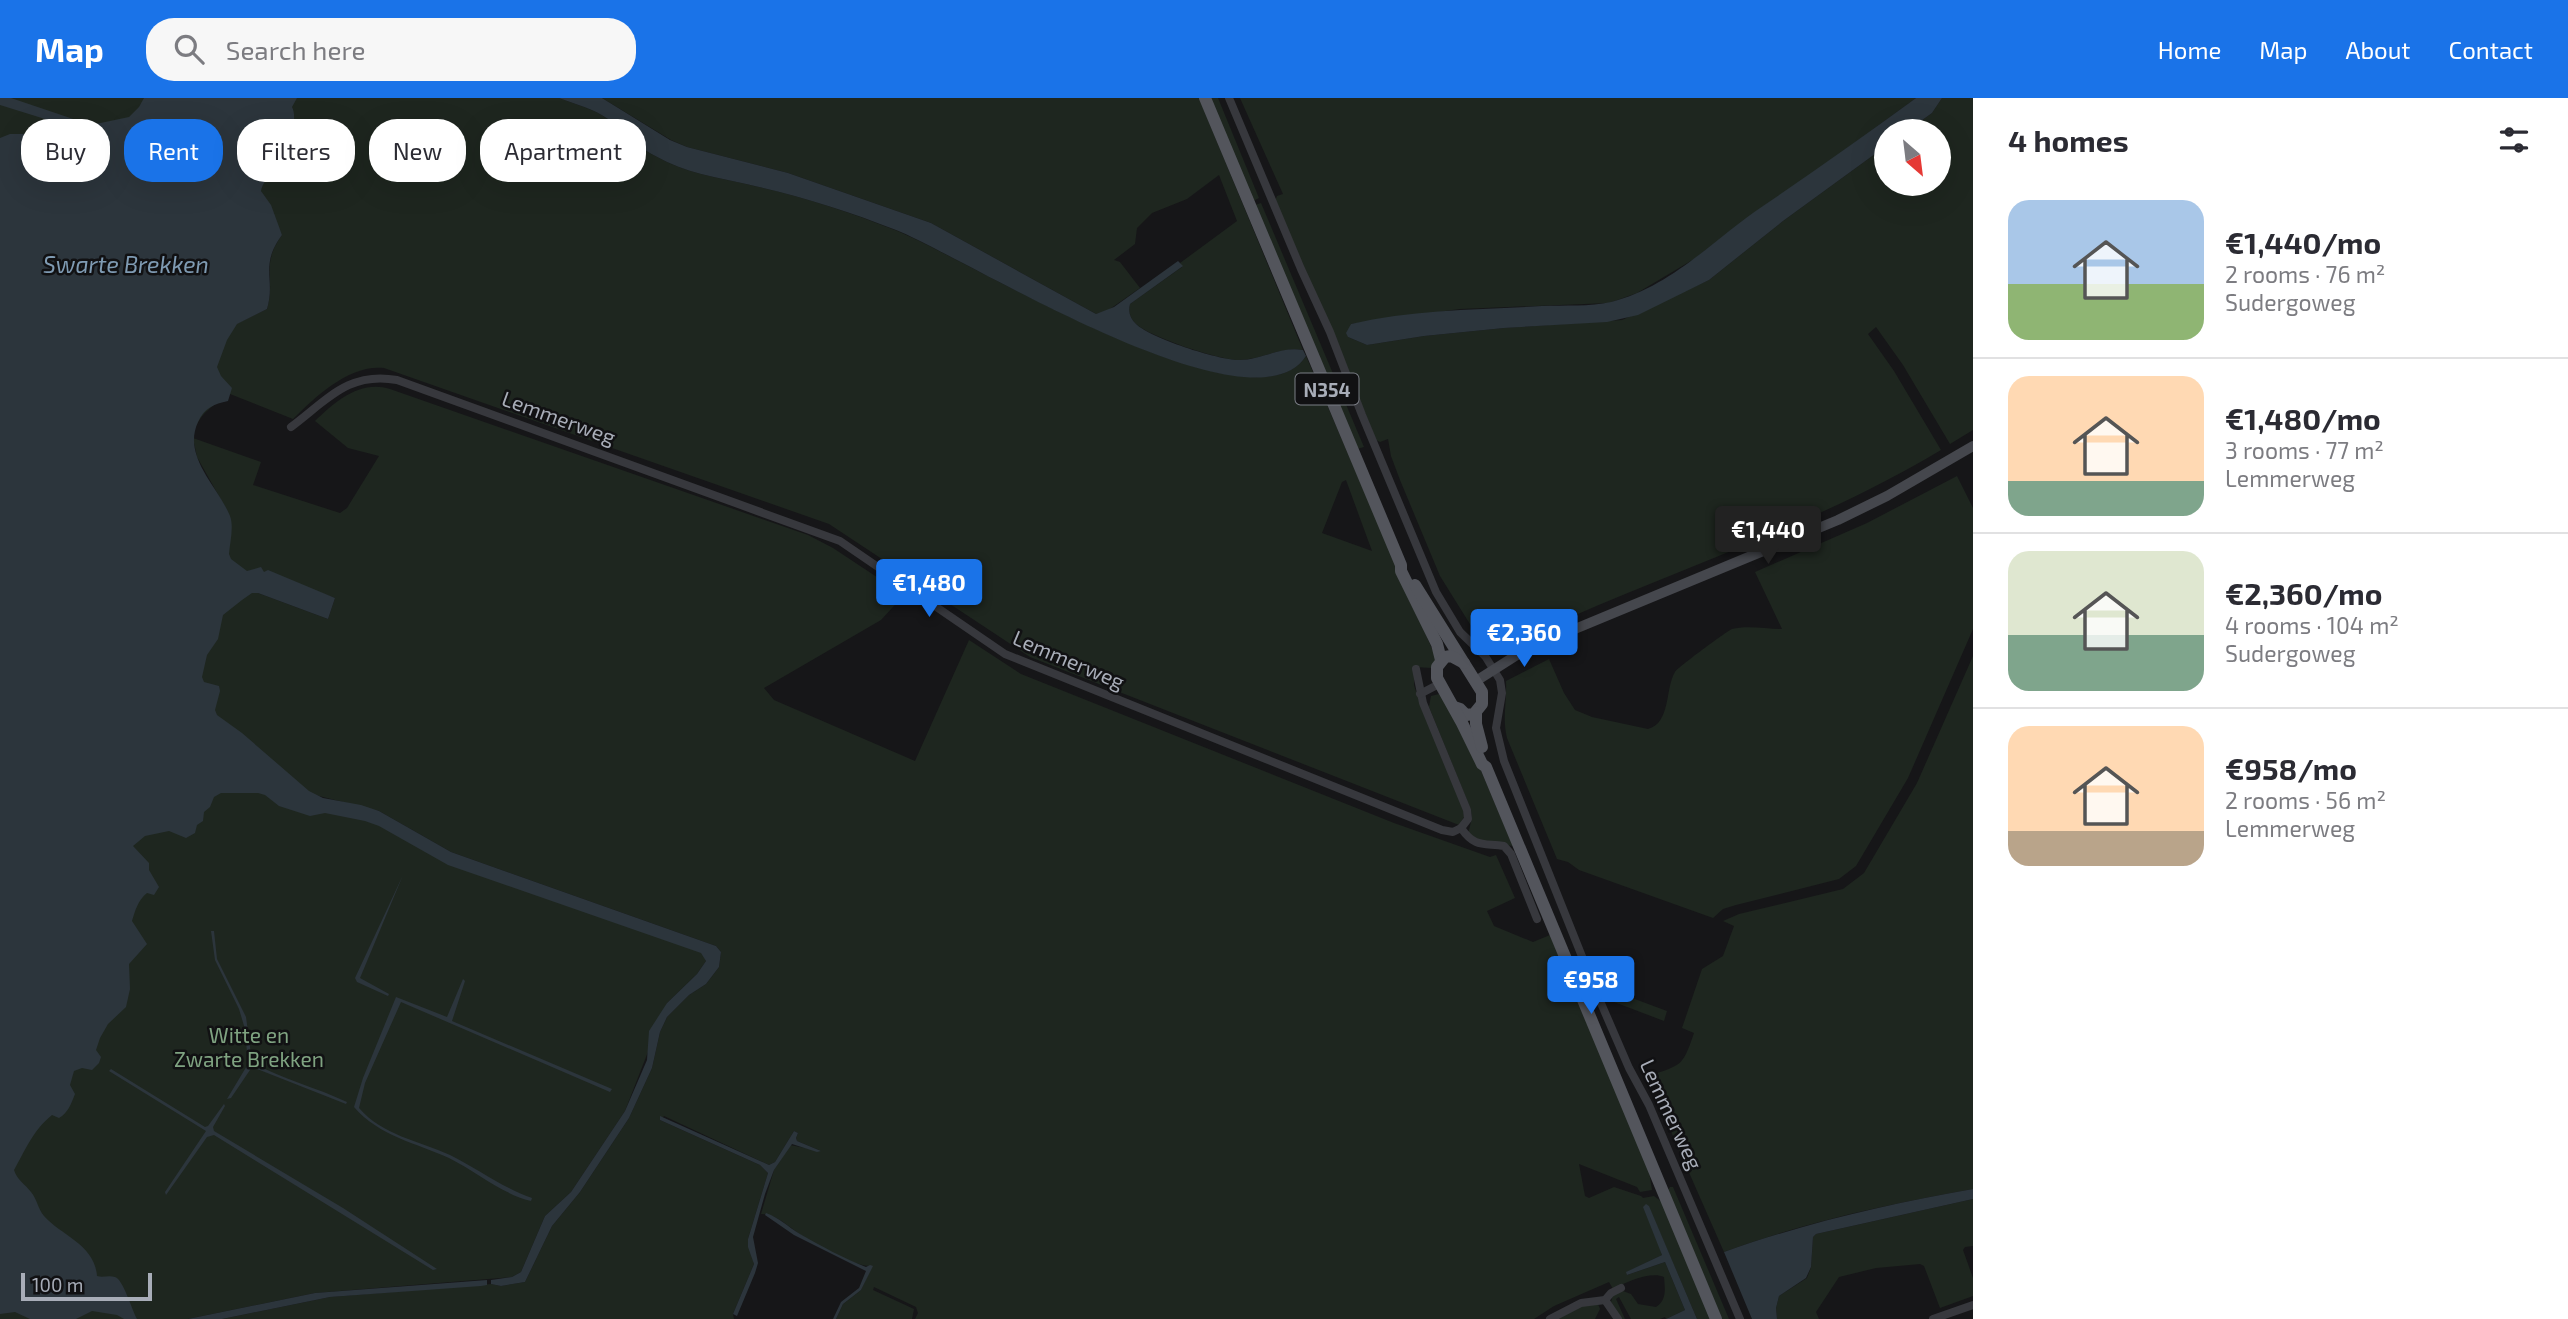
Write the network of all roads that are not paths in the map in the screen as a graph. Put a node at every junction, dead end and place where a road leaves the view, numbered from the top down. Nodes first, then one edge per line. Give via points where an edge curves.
1 (1205, 98) edge
2 (1229, 98) edge
3 (291, 427) dead end
4 (1973, 446) edge
5 (1401, 565) junction
6 (1441, 660) junction
7 (1464, 663) junction
8 (1416, 669) dead end
9 (1494, 669) junction
10 (1476, 681) junction
11 (1439, 684) junction
12 (1420, 694) junction
13 (1454, 707) junction
14 (1476, 712) junction
15 (1486, 767) junction
16 (1461, 828) junction
17 (1537, 919) dead end
18 (1621, 1288) dead end
19 (1605, 1300) junction
20 (1973, 1305) edge
21 (1550, 1319) edge
22 (1618, 1319) edge
23 (1716, 1319) edge
24 (1740, 1319) edge
25 (1933, 1319) edge

1 - 5 main road, N354
2 - 9 street via 1436,592 1460,632
3 - 16 street, Lemmerweg via 349,383 378,376 397,380 839,541 1004,654 1442,830
4 - 9 street via 1838,520 1546,641
5 - 6 main road, N354
5 - 7 main road, N354
6 - 7 main road via 1451,656
6 - 11 main road, N354 via 1436,673
7 - 10 main road, N354
8 - 12 street
9 - 10 street
9 - 24 street, Lemmerweg via 1502,687 1496,724 1504,761 1603,1007
10 - 14 main road, Lemmerweg via 1483,696
11 - 12 street
11 - 13 main road, Lemmerweg
12 - 16 street via 1466,806 1468,819
13 - 14 main road via 1466,715
13 - 15 main road, Lemmerweg
14 - 15 main road, Lemmerweg
15 - 23 main road, Lemmerweg
16 - 17 street, Lemmerweg via 1472,841 1508,849
18 - 19 street
19 - 21 street via 1581,1303
19 - 22 street
20 - 25 street

